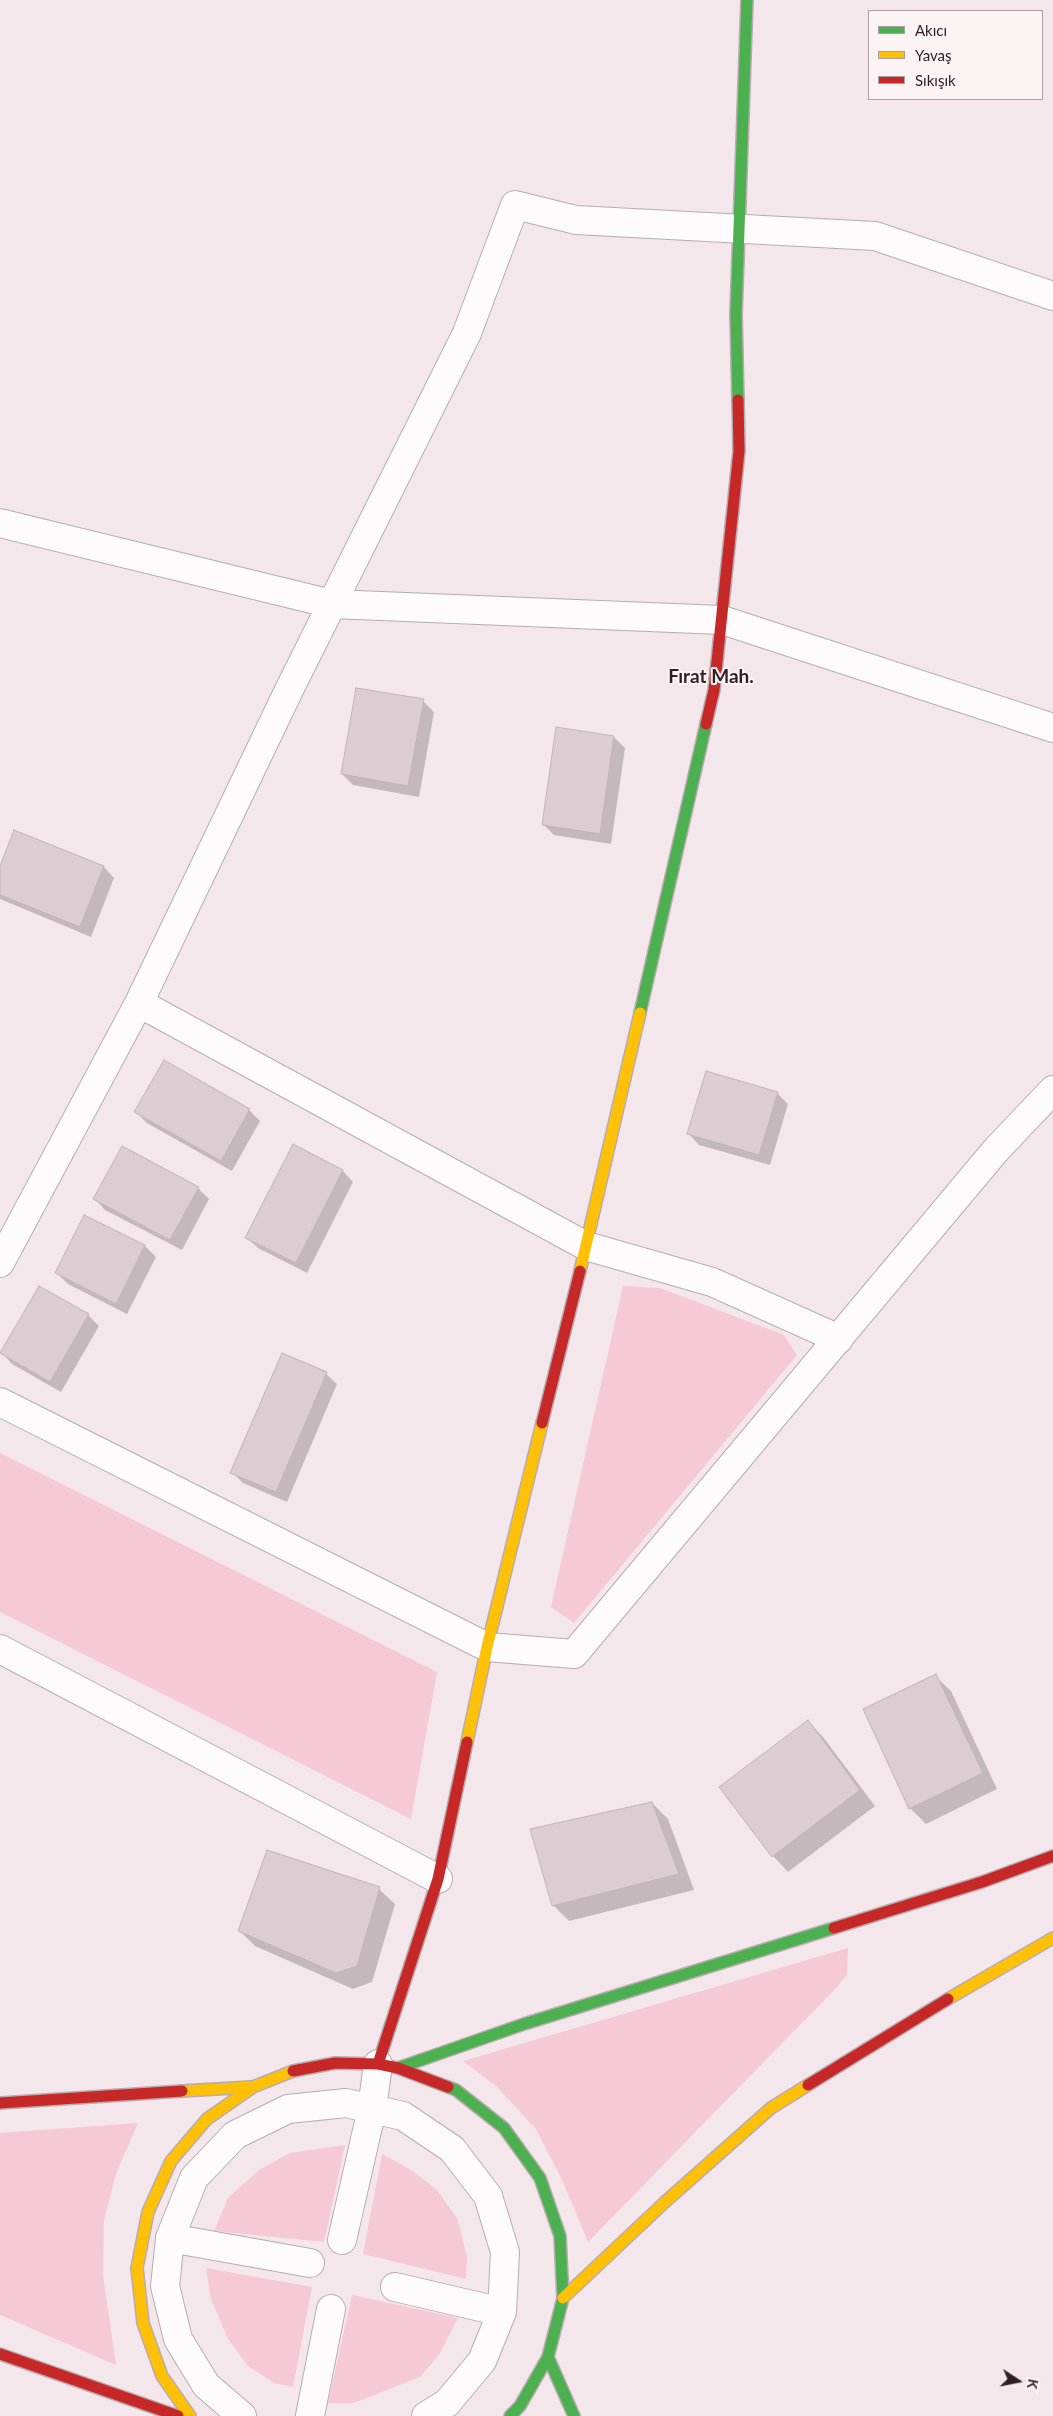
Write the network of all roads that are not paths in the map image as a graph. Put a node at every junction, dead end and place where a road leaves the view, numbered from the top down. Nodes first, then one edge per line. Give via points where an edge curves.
1 (747, 0) edge
2 (740, 228) junction
3 (1053, 296) edge
4 (0, 523) edge
5 (332, 604) junction
6 (722, 620) junction
7 (1053, 728) edge
8 (139, 1003) junction
9 (1053, 1090) edge
10 (586, 1246) junction
11 (0, 1263) edge
12 (839, 1339) junction
13 (0, 1402) edge
14 (487, 1647) junction
15 (0, 1649) edge
16 (1053, 1856) edge
17 (438, 1879) junction
18 (1053, 1938) edge
19 (388, 2066) junction
20 (253, 2087) junction
21 (0, 2103) edge
22 (372, 2109) junction
23 (170, 2238) junction
24 (342, 2240) dead end
25 (310, 2263) dead end
26 (395, 2287) dead end
27 (563, 2298) junction
28 (331, 2309) dead end
29 (502, 2312) junction
30 (0, 2354) edge
31 (548, 2357) junction
32 (178, 2416) edge
33 (190, 2416) edge
34 (242, 2416) edge
35 (310, 2416) edge
36 (426, 2416) edge
37 (510, 2416) edge
38 (574, 2416) edge

1 - 2 main road
2 - 3 street via 876,236
2 - 5 street via 576,220 515,206 467,333
2 - 6 main road via 736,315 739,451
4 - 5 street
5 - 6 street
5 - 8 street
6 - 7 street
6 - 10 main road via 714,690
8 - 10 street
8 - 11 street
9 - 12 street via 996,1150
10 - 12 street via 712,1282
10 - 14 main road
12 - 14 street via 574,1654
13 - 14 street
14 - 17 main road
15 - 17 street
16 - 19 main road via 982,1882
17 - 19 main road
18 - 27 main road via 770,2108
19 - 20 main road via 335,2063 293,2071
19 - 22 street
19 - 27 main road via 456,2090 504,2128 540,2178 560,2236
20 - 21 main road
20 - 33 main road via 207,2118 171,2162 148,2212 137,2268 143,2323 162,2376
22 - 23 street via 346,2103 288,2109 235,2135 194,2178
22 - 24 street
22 - 29 street via 403,2116 452,2149 488,2196 505,2252
23 - 25 street
23 - 34 street via 165,2286 178,2339 206,2385
26 - 29 street
27 - 31 main road
28 - 35 street
29 - 36 street via 482,2361 447,2403
30 - 32 main road
31 - 37 main road via 520,2406
31 - 38 main road

